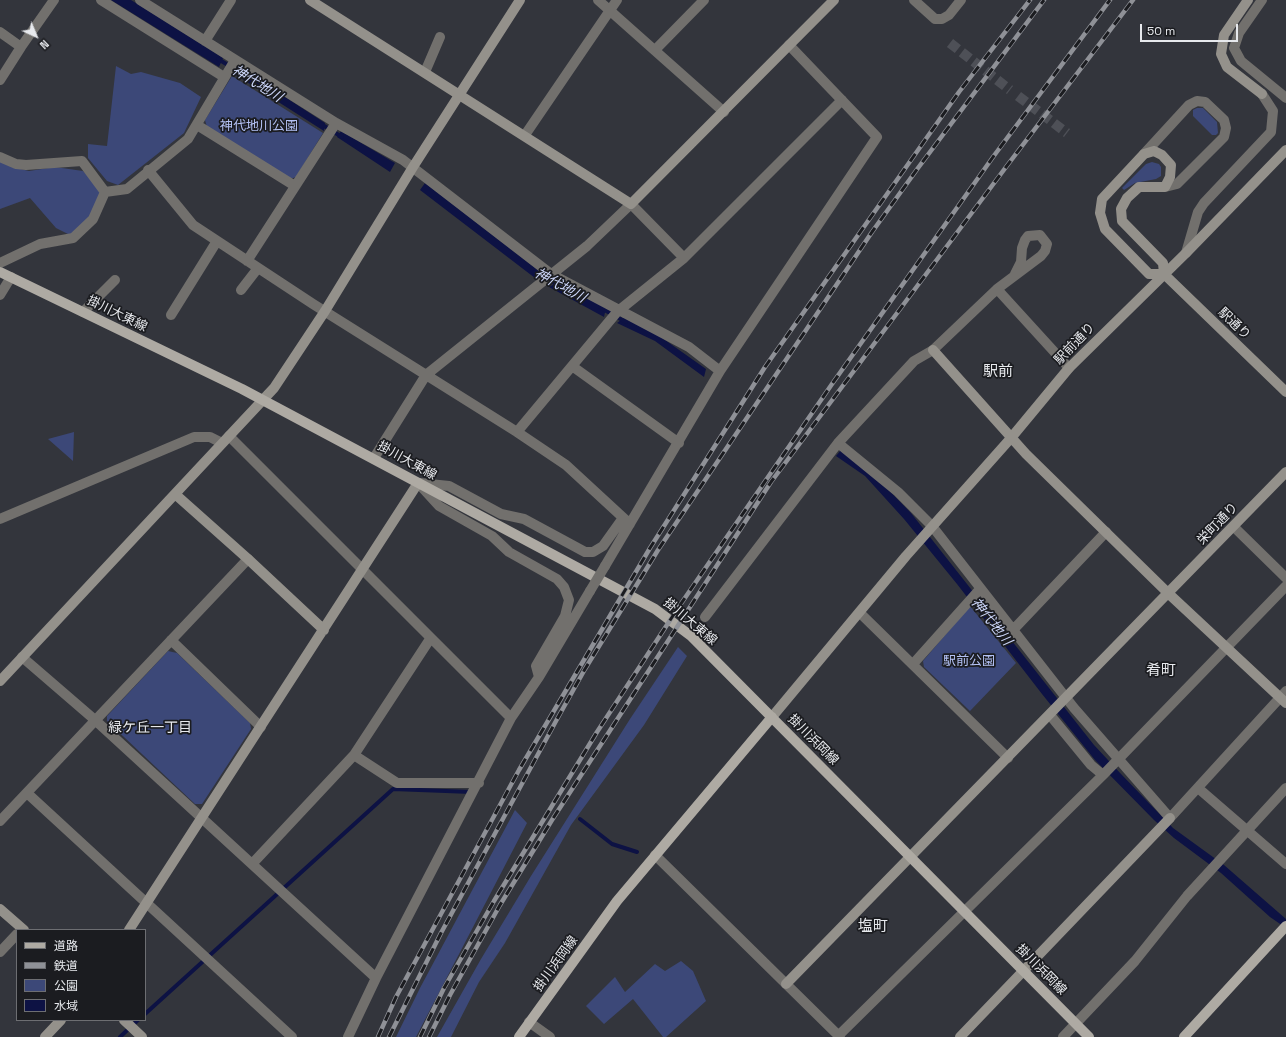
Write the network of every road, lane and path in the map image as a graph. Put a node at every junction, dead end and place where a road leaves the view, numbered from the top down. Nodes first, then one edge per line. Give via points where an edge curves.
1 (54, 0) edge
2 (101, 0) edge
3 (140, 0) edge
4 (231, 0) edge
5 (310, 0) edge
6 (520, 0) edge
7 (598, 0) edge
8 (617, 0) edge
9 (704, 0) edge
10 (834, 0) edge
11 (914, 0) edge
12 (961, 0) edge
13 (1248, 0) edge
14 (1262, 0) edge
15 (610, 11) junction
16 (0, 32) edge
17 (440, 38) dead end
18 (205, 41) junction
19 (789, 45) junction
20 (21, 47) junction
21 (655, 50) junction
22 (234, 61) junction
23 (425, 72) junction
24 (225, 75) junction
25 (0, 80) edge
26 (459, 94) junction
27 (1286, 98) edge
28 (842, 100) junction
29 (724, 112) junction
30 (336, 124) junction
31 (197, 125) junction
32 (526, 135) junction
33 (1286, 150) edge
34 (1144, 154) junction
35 (0, 157) edge
36 (413, 166) junction
37 (148, 170) junction
38 (296, 186) junction
39 (1165, 187) junction
40 (105, 192) junction
41 (631, 204) junction
42 (217, 241) junction
43 (1186, 253) junction
44 (684, 258) junction
45 (247, 261) junction
46 (0, 263) edge
47 (258, 268) junction
48 (0, 272) edge
49 (550, 274) junction
50 (1016, 274) dead end
51 (1164, 274) junction
52 (11, 277) junction
53 (115, 280) dead end
54 (997, 289) junction
55 (241, 290) dead end
56 (0, 295) edge
57 (325, 311) junction
58 (618, 311) junction
59 (83, 312) junction
60 (171, 315) dead end
61 (933, 350) junction
62 (572, 366) junction
63 (1069, 368) junction
64 (720, 371) junction
65 (426, 375) junction
66 (1286, 392) edge
67 (263, 400) junction
68 (517, 432) junction
69 (1011, 438) junction
70 (226, 440) junction
71 (679, 443) junction
72 (838, 443) junction
73 (374, 458) junction
74 (1286, 472) edge
75 (418, 483) junction
76 (175, 494) junction
77 (0, 519) edge
78 (627, 521) junction
79 (932, 526) junction
80 (1234, 527) junction
81 (1106, 532) junction
82 (248, 559) junction
83 (364, 570) junction
84 (1286, 578) edge
85 (1286, 586) edge
86 (980, 590) junction
87 (1169, 594) junction
88 (860, 612) junction
89 (705, 617) dead end
90 (324, 630) junction
91 (1013, 630) junction
92 (430, 639) junction
93 (171, 640) junction
94 (1226, 648) junction
95 (22, 657) junction
96 (913, 664) junction
97 (539, 677) junction
98 (0, 680) edge
99 (1284, 697) edge
100 (1066, 698) junction
101 (1050, 715) junction
102 (772, 717) junction
103 (511, 718) junction
104 (95, 720) junction
105 (261, 727) junction
106 (354, 755) junction
107 (1008, 758) junction
108 (1117, 760) junction
109 (1103, 775) junction
110 (479, 783) junction
111 (1198, 788) junction
112 (1286, 788) edge
113 (27, 792) junction
114 (202, 818) junction
115 (1170, 818) junction
116 (0, 821) edge
117 (1247, 831) junction
118 (655, 855) junction
119 (911, 857) junction
120 (252, 864) junction
121 (1286, 864) edge
122 (146, 904) junction
123 (0, 908) edge
124 (964, 912) junction
125 (1286, 926) edge
126 (19, 929) edge
127 (130, 929) edge
128 (16, 936) edge
129 (0, 952) edge
130 (1024, 972) junction
131 (376, 978) junction
132 (786, 984) junction
133 (59, 1021) edge
134 (530, 1022) junction
135 (128, 1024) edge
136 (1076, 1024) junction
137 (839, 1036) edge
138 (45, 1037) edge
139 (142, 1037) edge
140 (292, 1037) edge
141 (348, 1037) edge
142 (519, 1037) edge
143 (550, 1037) edge
144 (960, 1037) edge
145 (1063, 1037) edge
146 (1089, 1037) edge
147 (1184, 1037) edge

1 - 20 street
2 - 24 street
3 - 18 street
4 - 18 street
5 - 23 street
6 - 26 street
7 - 15 street
8 - 15 street
9 - 21 street
10 - 19 street
11 - 12 street via 935,19 942,19 949,15
13 - 43 street via 1224,35 1221,54 1227,67 1262,94 1273,111 1271,132 1204,203 1198,212
14 - 27 street via 1238,34 1234,48 1241,61
15 - 21 street
15 - 32 street
16 - 20 street
17 - 23 street
18 - 22 street
19 - 28 street
19 - 29 street
20 - 25 street
21 - 29 street
22 - 24 street
22 - 30 street
23 - 26 street
24 - 31 street
26 - 32 street
26 - 36 street
28 - 44 street
28 - 64 street via 877,137
29 - 41 street
30 - 36 street
30 - 38 street
31 - 37 street via 188,139
31 - 38 street
32 - 41 street
33 - 43 street
34 - 39 street via 1154,151 1171,165 1170,177
34 - 39 street via 1189,105 1197,101 1205,102 1224,120 1224,137 1177,184
34 - 51 street via 1102,199 1100,213 1105,229 1149,274
35 - 40 street via 26,165 82,161
36 - 49 street
36 - 57 street
37 - 40 street via 127,189
37 - 42 street via 194,225
38 - 45 street
39 - 51 street via 1139,187 1127,198 1121,209 1122,220 1163,263
40 - 46 street via 93,219 73,238 40,244
41 - 44 street
41 - 49 street via 587,246
42 - 45 street
42 - 60 street
43 - 51 street, 駅前通り
44 - 58 street
45 - 47 street
47 - 55 street
47 - 57 street
48 - 52 main road, 掛川大東線
49 - 58 street
49 - 65 street
50 - 54 street
51 - 63 street, 駅前通り
51 - 66 street, 駅通り
52 - 56 street
52 - 59 main road, 掛川大東線
53 - 59 street
54 - 61 street
54 - 63 street
57 - 65 street
57 - 67 street via 274,388
58 - 62 street
58 - 64 street via 689,347
59 - 67 main road, 掛川大東線
61 - 69 street
61 - 72 street via 914,361
62 - 68 street
62 - 71 street
63 - 69 street, 駅前通り
64 - 71 street
65 - 68 street
65 - 73 street
67 - 70 street
67 - 73 main road, 掛川大東線
68 - 78 street via 566,465
69 - 79 street, 駅前通り
69 - 81 street
70 - 76 street
70 - 77 street via 194,436
70 - 83 street
71 - 78 street
72 - 79 street via 898,492
72 - 89 street
73 - 75 main road, 掛川大東線
74 - 80 street, 栄町通り
75 - 78 street via 449,486 501,514 524,519 585,552 593,552 603,546
75 - 83 street
75 - 97 street via 439,506 492,536 509,552 557,579 564,587 568,600 565,616 536,666
75 - 102 main road, 掛川大東線 via 655,609 691,636
76 - 82 street
76 - 95 street
78 - 97 street, bridge via 605,566
79 - 86 street
79 - 88 street, 駅前通り
80 - 84 street
80 - 87 street, 栄町通り
81 - 87 street
81 - 91 street
82 - 90 street
82 - 93 street
83 - 90 street
83 - 92 street
85 - 94 street
86 - 91 street
86 - 96 street
87 - 94 street
87 - 100 street, 栄町通り
88 - 96 street
88 - 102 street, 駅前通り
90 - 105 street
91 - 100 street
92 - 103 street
92 - 106 street
93 - 104 street
93 - 105 street
94 - 99 street
94 - 108 street
95 - 98 street
95 - 104 street
96 - 107 street
97 - 103 street
99 - 111 street
100 - 101 street, 栄町通り
100 - 108 street
101 - 107 street, 栄町通り
101 - 109 street via 1091,765
102 - 118 main road, 掛川浜岡線
102 - 119 main road, 掛川浜岡線
103 - 110 street
104 - 113 street
104 - 114 street
105 - 114 street
106 - 110 street via 397,783
106 - 120 street
107 - 119 street, 栄町通り
108 - 109 street
108 - 115 street
109 - 124 street
110 - 131 street
111 - 115 street
111 - 117 street
112 - 117 street
113 - 116 street
113 - 122 street
114 - 120 street
114 - 122 street
115 - 130 street
117 - 121 street
117 - 136 street via 1187,896 1135,961
118 - 132 street
118 - 134 main road, 掛川浜岡線 via 617,901
119 - 124 main road, 掛川浜岡線
119 - 132 street, 栄町通り
120 - 131 street
122 - 127 street
122 - 140 street
123 - 126 street
124 - 130 main road, 掛川浜岡線
124 - 137 street
125 - 147 main road
128 - 129 street
130 - 136 main road, 掛川浜岡線
130 - 144 street
131 - 141 street
132 - 137 street
133 - 138 street
134 - 142 main road, 掛川浜岡線
134 - 143 street
135 - 139 street
136 - 145 street
136 - 146 main road, 掛川浜岡線

